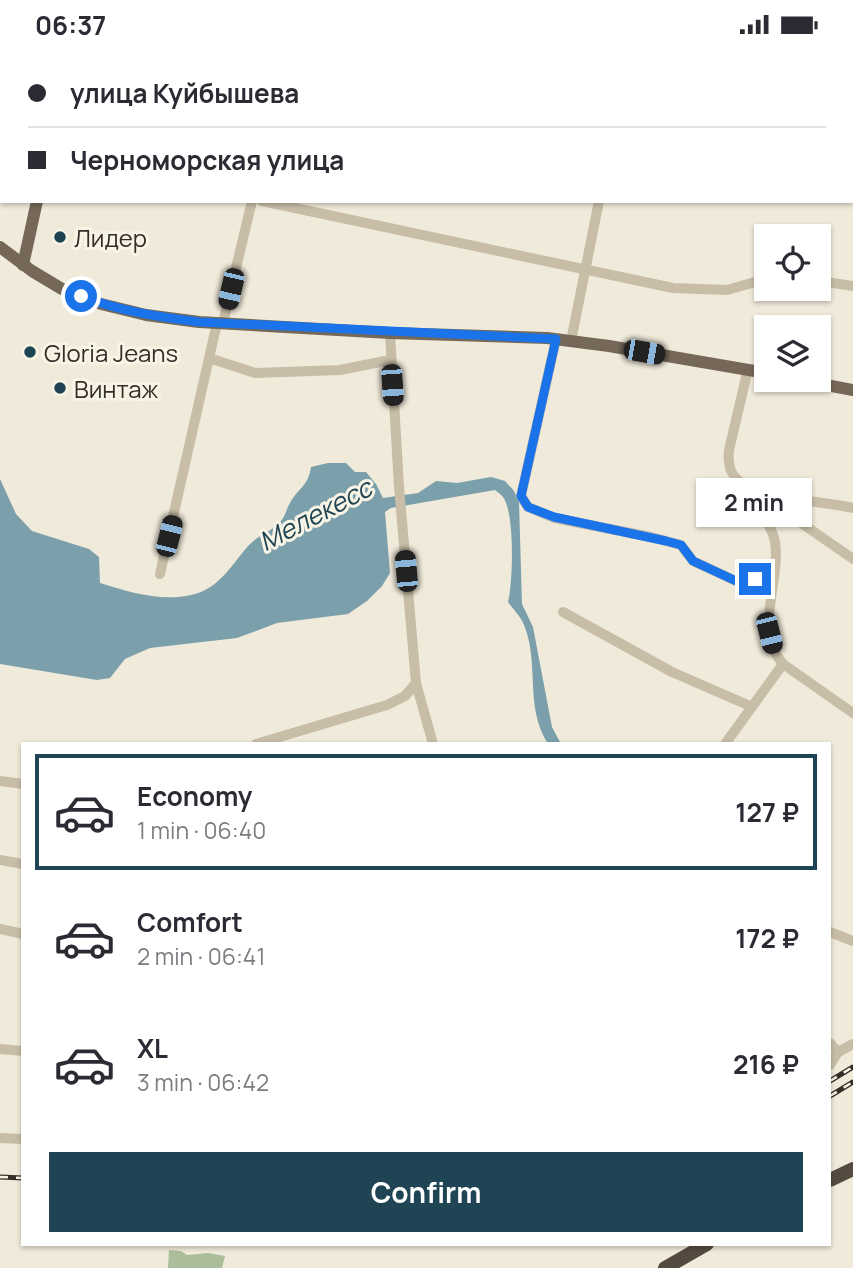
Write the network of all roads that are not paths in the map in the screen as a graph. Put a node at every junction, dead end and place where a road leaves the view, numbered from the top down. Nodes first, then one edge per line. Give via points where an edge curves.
1 (37, 203) edge
2 (251, 203) edge
3 (271, 203) edge
4 (599, 203) edge
5 (0, 247) edge
6 (23, 265) junction
7 (584, 269) junction
8 (754, 282) edge
9 (831, 283) edge
10 (853, 286) edge
11 (220, 323) junction
12 (390, 333) junction
13 (556, 339) junction
14 (570, 341) junction
15 (209, 358) junction
16 (390, 360) junction
17 (748, 369) junction
18 (754, 370) edge
19 (831, 386) edge
20 (853, 390) edge
21 (734, 477) junction
22 (758, 493) junction
23 (853, 509) edge
24 (853, 559) edge
25 (160, 574) dead end
26 (774, 578) junction
27 (563, 612) dead end
28 (783, 664) junction
29 (416, 683) junction
30 (750, 706) junction
31 (853, 713) edge
32 (289, 739) edge
33 (269, 742) edge
34 (432, 742) edge
35 (728, 742) edge
36 (0, 781) edge
37 (21, 784) edge
38 (0, 860) edge
39 (21, 864) edge
40 (0, 929) edge
41 (831, 932) edge
42 (21, 934) edge
43 (853, 941) edge
44 (853, 1044) edge
45 (831, 1045) edge
46 (0, 1049) edge
47 (21, 1051) edge
48 (838, 1052) junction
49 (831, 1063) edge
50 (0, 1138) edge
51 (21, 1139) edge
52 (853, 1169) edge
53 (831, 1179) edge
54 (704, 1246) edge
55 (665, 1268) edge

1 - 6 main road
2 - 11 street
3 - 7 street
4 - 7 street
5 - 6 main road
6 - 11 main road via 62,289 101,304 146,315
7 - 8 street via 673,288 727,290
7 - 14 street
9 - 10 street
11 - 12 main road
11 - 15 street
12 - 13 main road
12 - 16 street
13 - 14 main road
13 - 26 street via 525,470 521,496 528,507 681,545 693,561 736,581
14 - 17 main road
15 - 16 street via 255,373 340,370
15 - 25 street
16 - 29 street
17 - 18 main road
17 - 21 street via 729,450
19 - 20 main road
21 - 22 street
21 - 26 street via 775,540
22 - 23 street
22 - 24 street
26 - 28 street via 769,633 774,653
27 - 30 street via 672,672
28 - 30 street
28 - 31 street
29 - 32 street via 405,696 387,705
29 - 34 street
30 - 35 street
32 - 33 street
36 - 37 street
38 - 39 street
40 - 42 street
41 - 43 street
44 - 48 street
45 - 48 street
46 - 47 street
48 - 49 street
50 - 51 street
52 - 53 highway
54 - 55 highway

